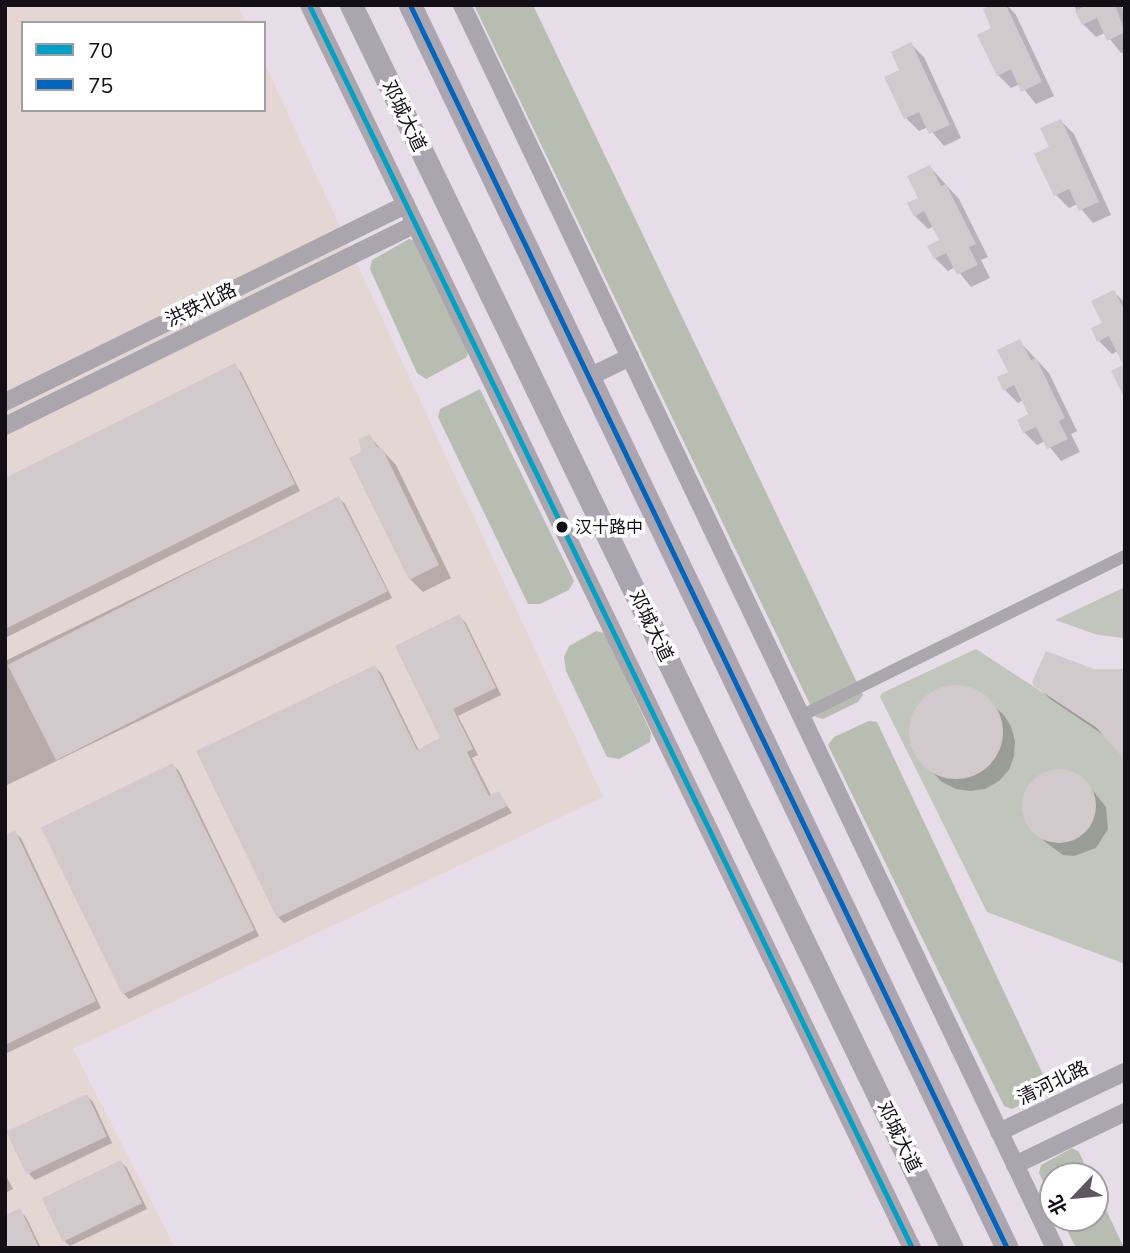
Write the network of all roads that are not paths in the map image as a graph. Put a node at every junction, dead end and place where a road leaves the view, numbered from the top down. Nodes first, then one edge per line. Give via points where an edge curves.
1 (309, 5) edge
2 (351, 5) edge
3 (410, 5) edge
4 (462, 5) edge
5 (406, 205) junction
6 (415, 224) junction
7 (630, 357) junction
8 (589, 377) junction
9 (5, 402) edge
10 (5, 426) edge
11 (1125, 556) edge
12 (801, 716) junction
13 (1125, 1072) edge
14 (1125, 1112) edge
15 (999, 1132) junction
16 (1015, 1165) junction
17 (912, 1248) edge
18 (952, 1248) edge
19 (1007, 1248) edge
20 (1055, 1248) edge

1 - 5 street
2 - 18 highway, 邓城大道
3 - 8 highway
4 - 7 street
5 - 6 street
5 - 9 street, 洪铁北路
6 - 10 street, 洪铁北路
6 - 17 street
7 - 8 street
7 - 12 street
8 - 19 highway
11 - 12 street
12 - 15 street
13 - 15 street, 清河北路
14 - 16 street
15 - 16 street
16 - 20 street

